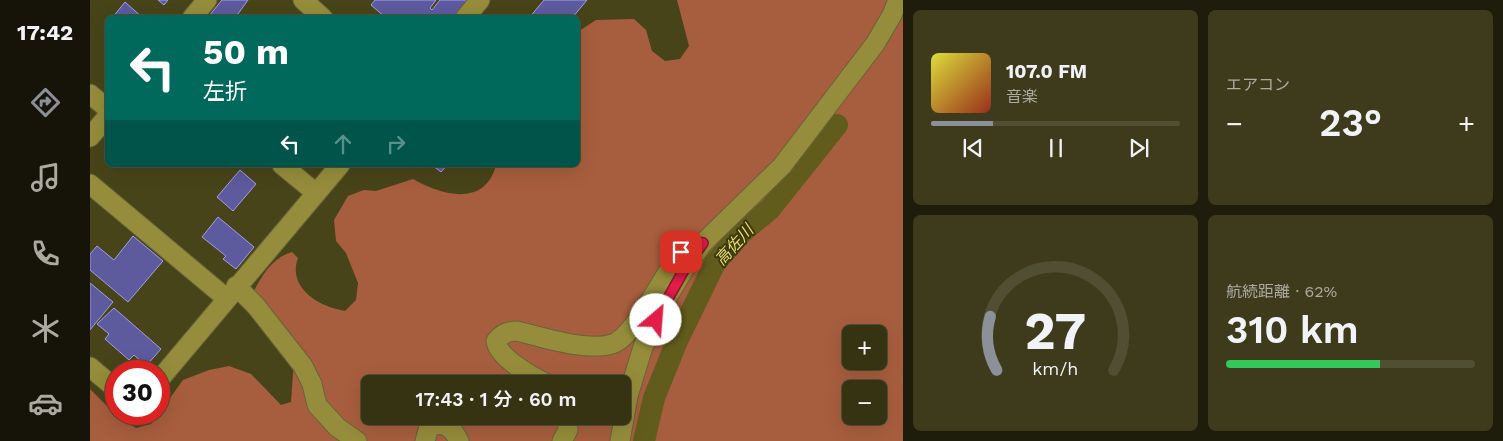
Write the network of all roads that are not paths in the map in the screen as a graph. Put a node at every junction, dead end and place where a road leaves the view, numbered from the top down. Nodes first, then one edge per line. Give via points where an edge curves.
1 (206, 0) edge
2 (303, 0) edge
3 (480, 0) edge
4 (898, 0) edge
5 (194, 15) edge
6 (320, 15) edge
7 (468, 15) edge
8 (90, 94) edge
9 (105, 106) edge
10 (105, 120) edge
11 (90, 137) edge
12 (284, 167) edge
13 (338, 167) edge
14 (90, 184) edge
15 (316, 193) junction
16 (703, 243) junction
17 (231, 292) junction
18 (90, 366) edge
19 (170, 367) edge
20 (529, 375) edge
21 (105, 379) edge
22 (567, 425) edge
23 (357, 441) edge
24 (425, 441) edge
25 (459, 441) edge
26 (562, 441) edge
27 (620, 441) edge

1 - 5 street
2 - 6 street
3 - 7 street
4 - 16 street via 875,44 782,166
8 - 9 street
10 - 11 street
12 - 15 street
13 - 15 street
14 - 17 street
15 - 17 street
16 - 20 street via 689,243 630,330 612,344 571,343 517,331 498,337 496,341 500,350
16 - 27 street via 662,306 643,347 628,396
17 - 19 street
17 - 23 street via 256,306 303,366 317,405 337,427
18 - 21 street
22 - 26 street
24 - 25 street via 429,428 439,424 455,432

